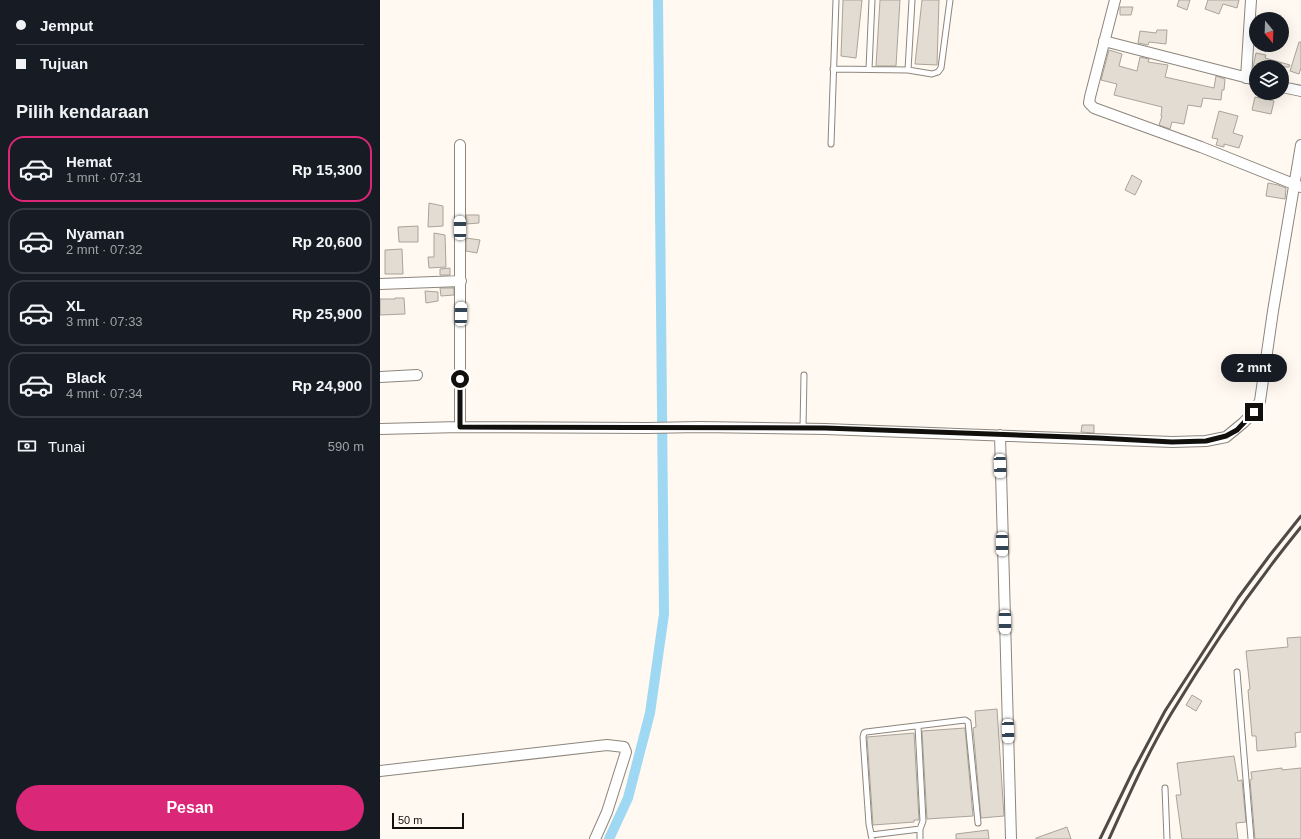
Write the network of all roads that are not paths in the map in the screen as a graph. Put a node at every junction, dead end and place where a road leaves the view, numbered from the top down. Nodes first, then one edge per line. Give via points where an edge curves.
1 (836, 0) edge
2 (872, 0) edge
3 (912, 0) edge
4 (950, 0) edge
5 (1115, 0) edge
6 (1251, 0) edge
7 (1104, 41) junction
8 (1251, 60) edge
9 (833, 69) junction
10 (869, 69) junction
11 (908, 70) junction
12 (1249, 78) edge
13 (1289, 89) edge
14 (1301, 92) edge
15 (831, 144) dead end
16 (460, 145) dead end
17 (1301, 145) edge
18 (1298, 186) edge
19 (461, 281) junction
20 (380, 284) edge
21 (417, 375) dead end
22 (804, 375) dead end
23 (380, 377) edge
24 (460, 427) junction
25 (803, 428) junction
26 (380, 429) edge
27 (1000, 435) junction
28 (1237, 672) dead end
29 (918, 726) junction
30 (380, 771) edge
31 (1165, 788) dead end
32 (978, 823) dead end
33 (920, 830) junction
34 (872, 837) edge
35 (595, 839) edge
36 (920, 839) edge
37 (1011, 839) edge
38 (1166, 839) edge
39 (1251, 839) edge

1 - 9 lane
2 - 10 lane
3 - 11 lane
4 - 11 lane via 941,68 932,74
5 - 7 street
6 - 8 street
7 - 12 street
7 - 18 street via 1089,103 1094,108
9 - 10 lane
9 - 15 lane
10 - 11 lane
13 - 14 street
16 - 19 street
17 - 18 street
18 - 27 street via 1260,401 1254,412 1237,430 1206,441 1172,442
19 - 20 street
19 - 24 street
21 - 23 street
22 - 25 lane
24 - 25 street
24 - 26 street
25 - 27 street
27 - 37 street
28 - 39 lane
29 - 32 lane via 966,720 968,722
29 - 33 lane via 923,821
29 - 34 lane via 864,733
30 - 35 street via 607,745 622,746 626,752 607,812
31 - 38 lane
33 - 34 lane
33 - 36 lane

